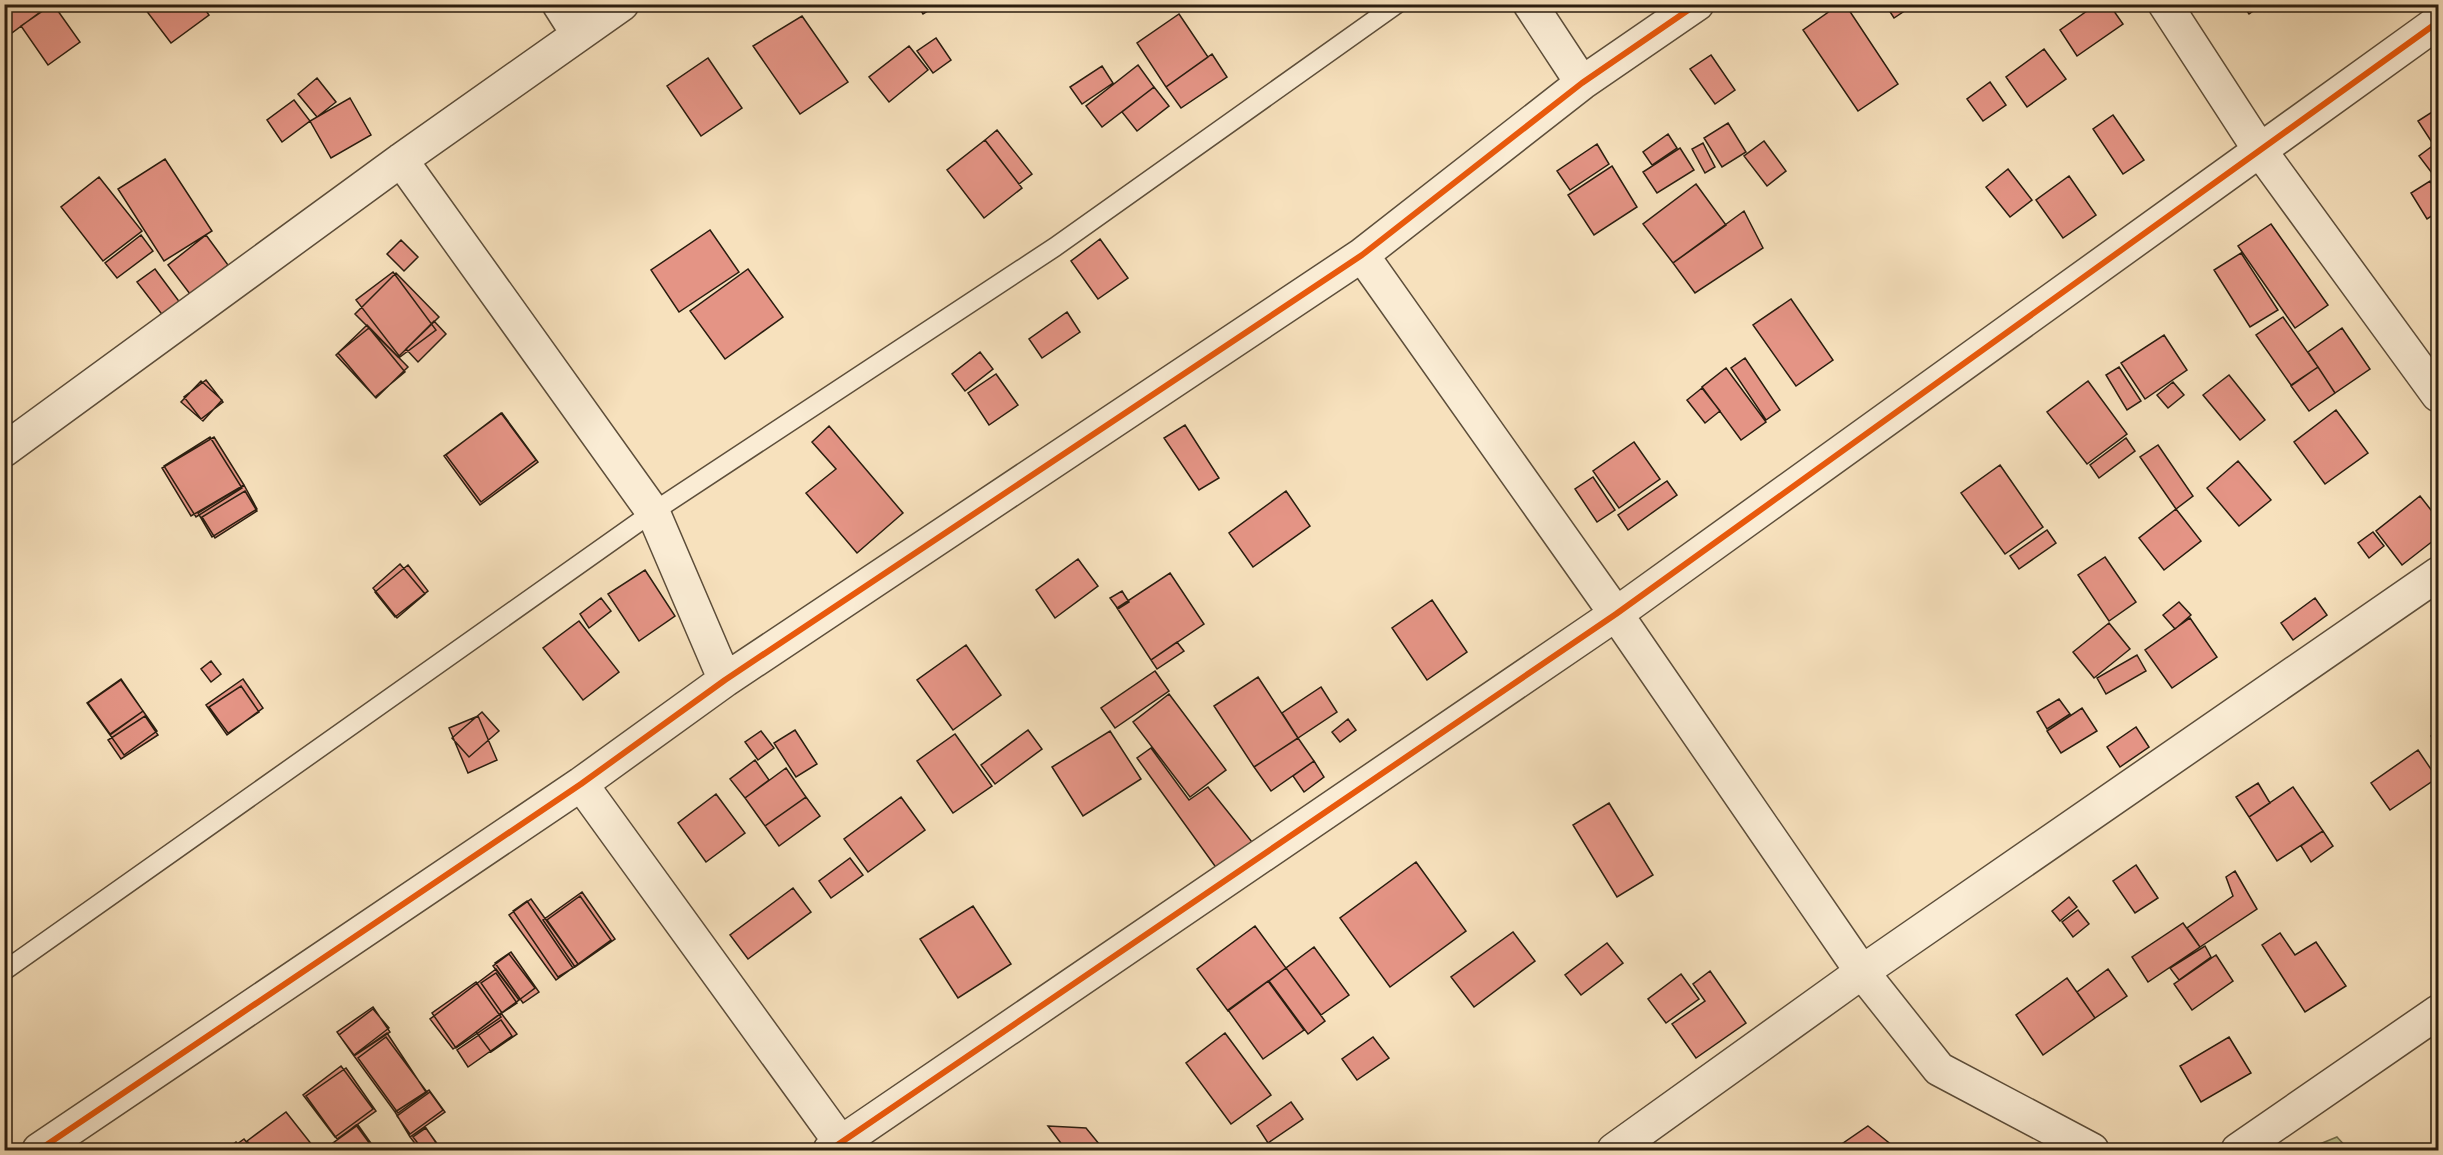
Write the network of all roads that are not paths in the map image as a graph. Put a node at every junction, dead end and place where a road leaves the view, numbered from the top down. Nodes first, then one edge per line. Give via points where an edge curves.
1 (559, 4) edge
2 (622, 4) edge
3 (1397, 4) edge
4 (1530, 4) edge
5 (1697, 4) edge
6 (2165, 4) edge
7 (2439, 22) edge
8 (578, 34) junction
9 (1582, 82) junction
10 (2261, 152) junction
11 (401, 160) junction
12 (1362, 255) junction
13 (2439, 395) edge
14 (4, 450) edge
15 (653, 512) junction
16 (2439, 574) edge
17 (1616, 614) junction
18 (725, 680) junction
19 (581, 784) junction
20 (4, 971) edge
21 (1862, 972) junction
22 (2439, 1012) edge
23 (839, 1148) edge
24 (39, 1150) edge
25 (1614, 1150) edge
26 (2092, 1150) edge
27 (2238, 1150) edge

1 - 8 street
2 - 8 street
3 - 15 lane via 1055,248
4 - 9 street
5 - 9 street
6 - 10 street
7 - 10 street
8 - 11 street
9 - 12 street
10 - 13 street
10 - 17 street
11 - 14 street
11 - 15 street
12 - 17 street
12 - 18 street
15 - 18 street
15 - 20 lane
16 - 21 street
17 - 21 street
17 - 23 street
18 - 19 street
19 - 23 street
19 - 24 street
21 - 25 street
21 - 26 street via 1939,1069
22 - 27 street

